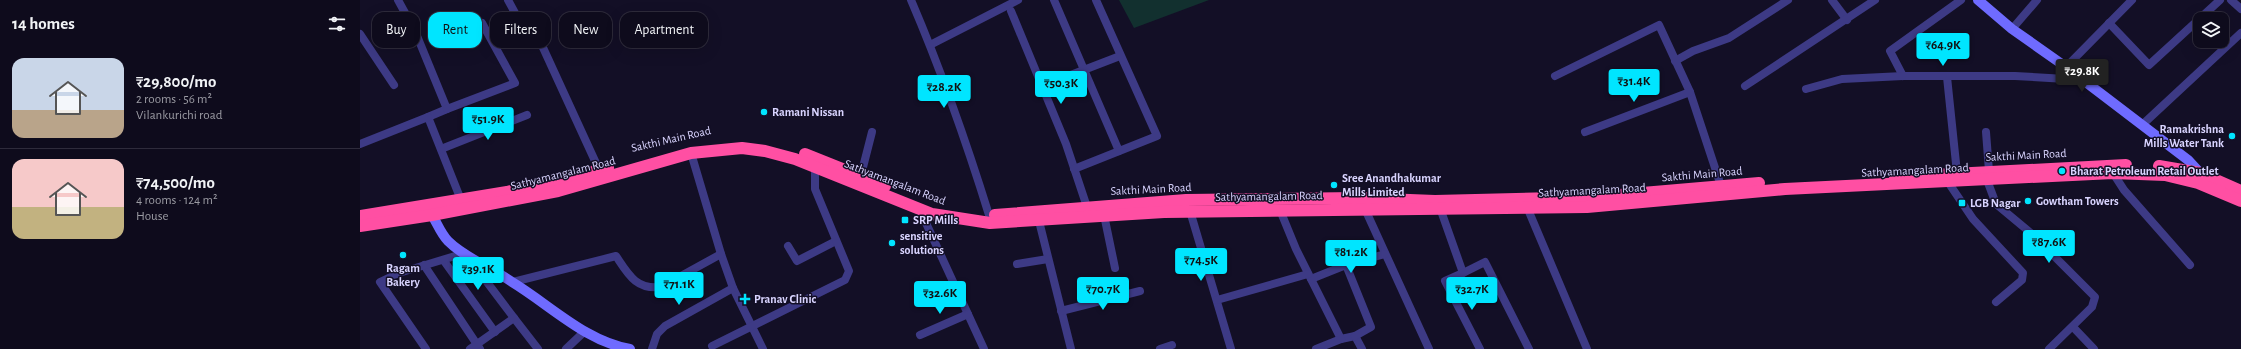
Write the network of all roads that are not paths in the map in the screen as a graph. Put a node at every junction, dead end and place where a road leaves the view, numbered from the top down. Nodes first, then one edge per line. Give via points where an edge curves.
1 (398, 0) edge
2 (508, 0) edge
3 (911, 0) edge
4 (1018, 0) edge
5 (1054, 0) edge
6 (1096, 0) edge
7 (1788, 0) edge
8 (1832, 0) edge
9 (1875, 0) edge
10 (1961, 0) edge
11 (1978, 0) edge
12 (2036, 0) edge
13 (2132, 0) edge
14 (2220, 0) edge
15 (2231, 0) edge
16 (2241, 9) edge
17 (1011, 11) dead end
18 (1847, 20) junction
19 (482, 23) dead end
20 (2109, 23) junction
21 (2012, 29) junction
22 (2241, 33) edge
23 (360, 34) edge
24 (930, 45) junction
25 (1120, 56) junction
26 (1675, 61) junction
27 (2066, 67) junction
28 (1084, 70) junction
29 (1555, 76) dead end
30 (1903, 76) junction
31 (1947, 77) junction
32 (2083, 80) junction
33 (394, 85) dead end
34 (1042, 86) junction
35 (1745, 86) dead end
36 (1806, 89) dead end
37 (1690, 92) junction
38 (448, 108) junction
39 (527, 115) dead end
40 (428, 117) junction
41 (2142, 125) junction
42 (872, 132) dead end
43 (1586, 132) dead end
44 (1986, 132) dead end
45 (360, 144) edge
46 (442, 149) junction
47 (1119, 151) junction
48 (691, 153) junction
49 (815, 166) junction
50 (1074, 169) junction
51 (1957, 173) junction
52 (2113, 173) junction
53 (602, 174) junction
54 (1988, 175) junction
55 (860, 176) junction
56 (2199, 178) junction
57 (1948, 182) junction
58 (1721, 186) junction
59 (2241, 192) edge
60 (461, 200) junction
61 (2241, 202) edge
62 (1176, 206) junction
63 (1087, 207) junction
64 (1527, 207) junction
65 (1440, 208) junction
66 (1365, 209) junction
67 (920, 210) junction
68 (1280, 210) junction
69 (1190, 211) junction
70 (432, 215) junction
71 (988, 215) junction
72 (1104, 215) junction
73 (360, 216) edge
74 (1039, 221) junction
75 (360, 226) edge
76 (836, 241) junction
77 (788, 246) dead end
78 (465, 253) junction
79 (721, 254) junction
80 (1385, 254) junction
81 (1048, 259) junction
82 (444, 261) junction
83 (1017, 264) dead end
84 (424, 265) junction
85 (1346, 265) junction
86 (2190, 265) dead end
87 (1115, 268) dead end
88 (1462, 273) junction
89 (1310, 276) junction
90 (513, 282) junction
91 (733, 288) junction
92 (1140, 291) dead end
93 (1217, 300) junction
94 (1996, 302) dead end
95 (1060, 311) junction
96 (968, 314) junction
97 (514, 318) junction
98 (752, 326) junction
99 (2073, 327) junction
100 (585, 331) junction
101 (495, 332) junction
102 (920, 335) dead end
103 (1355, 336) junction
104 (1341, 339) junction
105 (1172, 345) dead end
106 (476, 348) edge
107 (711, 348) edge
108 (981, 348) edge
109 (426, 349) edge
110 (538, 349) edge
111 (566, 349) edge
112 (630, 349) edge
113 (652, 349) edge
114 (763, 349) edge
115 (1071, 349) edge
116 (1160, 349) edge
117 (1231, 349) edge
118 (1316, 349) edge
119 (1362, 349) edge
120 (1429, 349) edge
121 (1480, 349) edge
122 (1529, 349) edge
123 (1587, 349) edge
124 (2049, 349) edge
125 (2094, 349) edge

1 - 38 street via 415,31
2 - 53 street via 521,24 534,28
3 - 24 street
4 - 24 street
5 - 28 street
6 - 25 street
7 - 26 street via 1729,38 1693,51
8 - 18 street
9 - 18 street
10 - 30 street via 1890,51
11 - 21 main road
12 - 21 street
13 - 20 street
14 - 20 street via 2149,65
15 - 16 street
17 - 34 street
18 - 35 street
19 - 38 street via 515,83
20 - 27 street
21 - 27 main road
22 - 41 street
23 - 33 street
24 - 71 street via 967,143
25 - 28 street
25 - 47 street via 1157,136
26 - 29 street via 1659,25
26 - 37 street
27 - 32 main road
28 - 34 street
28 - 47 street
30 - 31 street
30 - 36 street via 1842,79
31 - 32 street via 2015,76
31 - 51 street
32 - 41 main road
34 - 50 street
37 - 43 street
37 - 58 street
38 - 40 street
39 - 46 street
40 - 45 street
40 - 46 street
41 - 56 main road via 2188,160
42 - 55 street
44 - 54 street
46 - 60 street
47 - 50 street
48 - 49 highway, Sathyamangalam Road via 742,148 765,151
48 - 53 highway, Sathyamangalam Road
48 - 79 street
49 - 67 highway, Sathyamangalam Road
49 - 76 street via 815,189
50 - 63 street
51 - 54 highway, Sakthi Main Road
51 - 58 highway, Sakthi Main Road
52 - 54 highway, Sathyamangalam Road
52 - 56 highway, Sathyamangalam Road
52 - 86 street via 2124,190
53 - 55 highway, Sakthi Main Road via 688,147 741,140 798,152
53 - 60 highway, Sakthi Main Road
53 - 70 highway, Sathyamangalam Road via 558,191
54 - 56 highway, Sakthi Main Road via 2109,165 2164,167
54 - 57 highway, Sathyamangalam Road
54 - 99 street via 1996,204 2032,234 2095,297 2092,308
55 - 71 highway, Sakthi Main Road via 936,207
56 - 59 highway, Sakthi Main Road
56 - 61 highway, Sathyamangalam Road
57 - 64 highway, Sathyamangalam Road via 1746,192 1587,207
57 - 94 street via 1973,219 2023,273 2022,280
58 - 62 highway, Sakthi Main Road via 1596,197 1435,201 1359,198
60 - 73 highway, Sakthi Main Road
62 - 63 highway, Sakthi Main Road
62 - 69 highway, Sathyamangalam Road
62 - 72 highway, Sathyamangalam Road
63 - 71 highway, Sakthi Main Road
64 - 65 highway, Sathyamangalam Road
64 - 123 street
65 - 66 highway, Sathyamangalam Road
65 - 88 street
66 - 68 highway, Sathyamangalam Road
66 - 80 street
67 - 74 highway, Sathyamangalam Road via 954,219 990,223
67 - 96 street
68 - 69 highway, Sathyamangalam Road
68 - 89 street
69 - 93 street
70 - 75 highway, Sathyamangalam Road
70 - 78 main road via 448,241
72 - 74 highway, Sathyamangalam Road
72 - 87 street
74 - 81 street
76 - 77 street via 797,261
76 - 98 street via 849,270 845,280
78 - 82 street
78 - 90 main road
78 - 97 street
79 - 90 street via 661,287 654,288 635,282 616,256
79 - 91 street
80 - 85 street
80 - 120 street
81 - 83 street
81 - 95 street
82 - 84 street
82 - 101 street
84 - 106 street
84 - 109 street via 380,282
85 - 89 street
85 - 103 street via 1371,327
88 - 121 street via 1445,281
88 - 122 street via 1485,262
89 - 93 street
89 - 104 street
90 - 100 main road
91 - 98 street
91 - 113 street via 664,326 657,334
92 - 95 street
93 - 117 street
95 - 115 street
96 - 102 street
96 - 108 street
97 - 101 street
97 - 110 street
98 - 107 street
98 - 114 street
99 - 124 street
99 - 125 street
100 - 111 street
100 - 112 main road via 614,346
101 - 106 street
103 - 104 street
103 - 119 street
104 - 118 street
105 - 116 street

